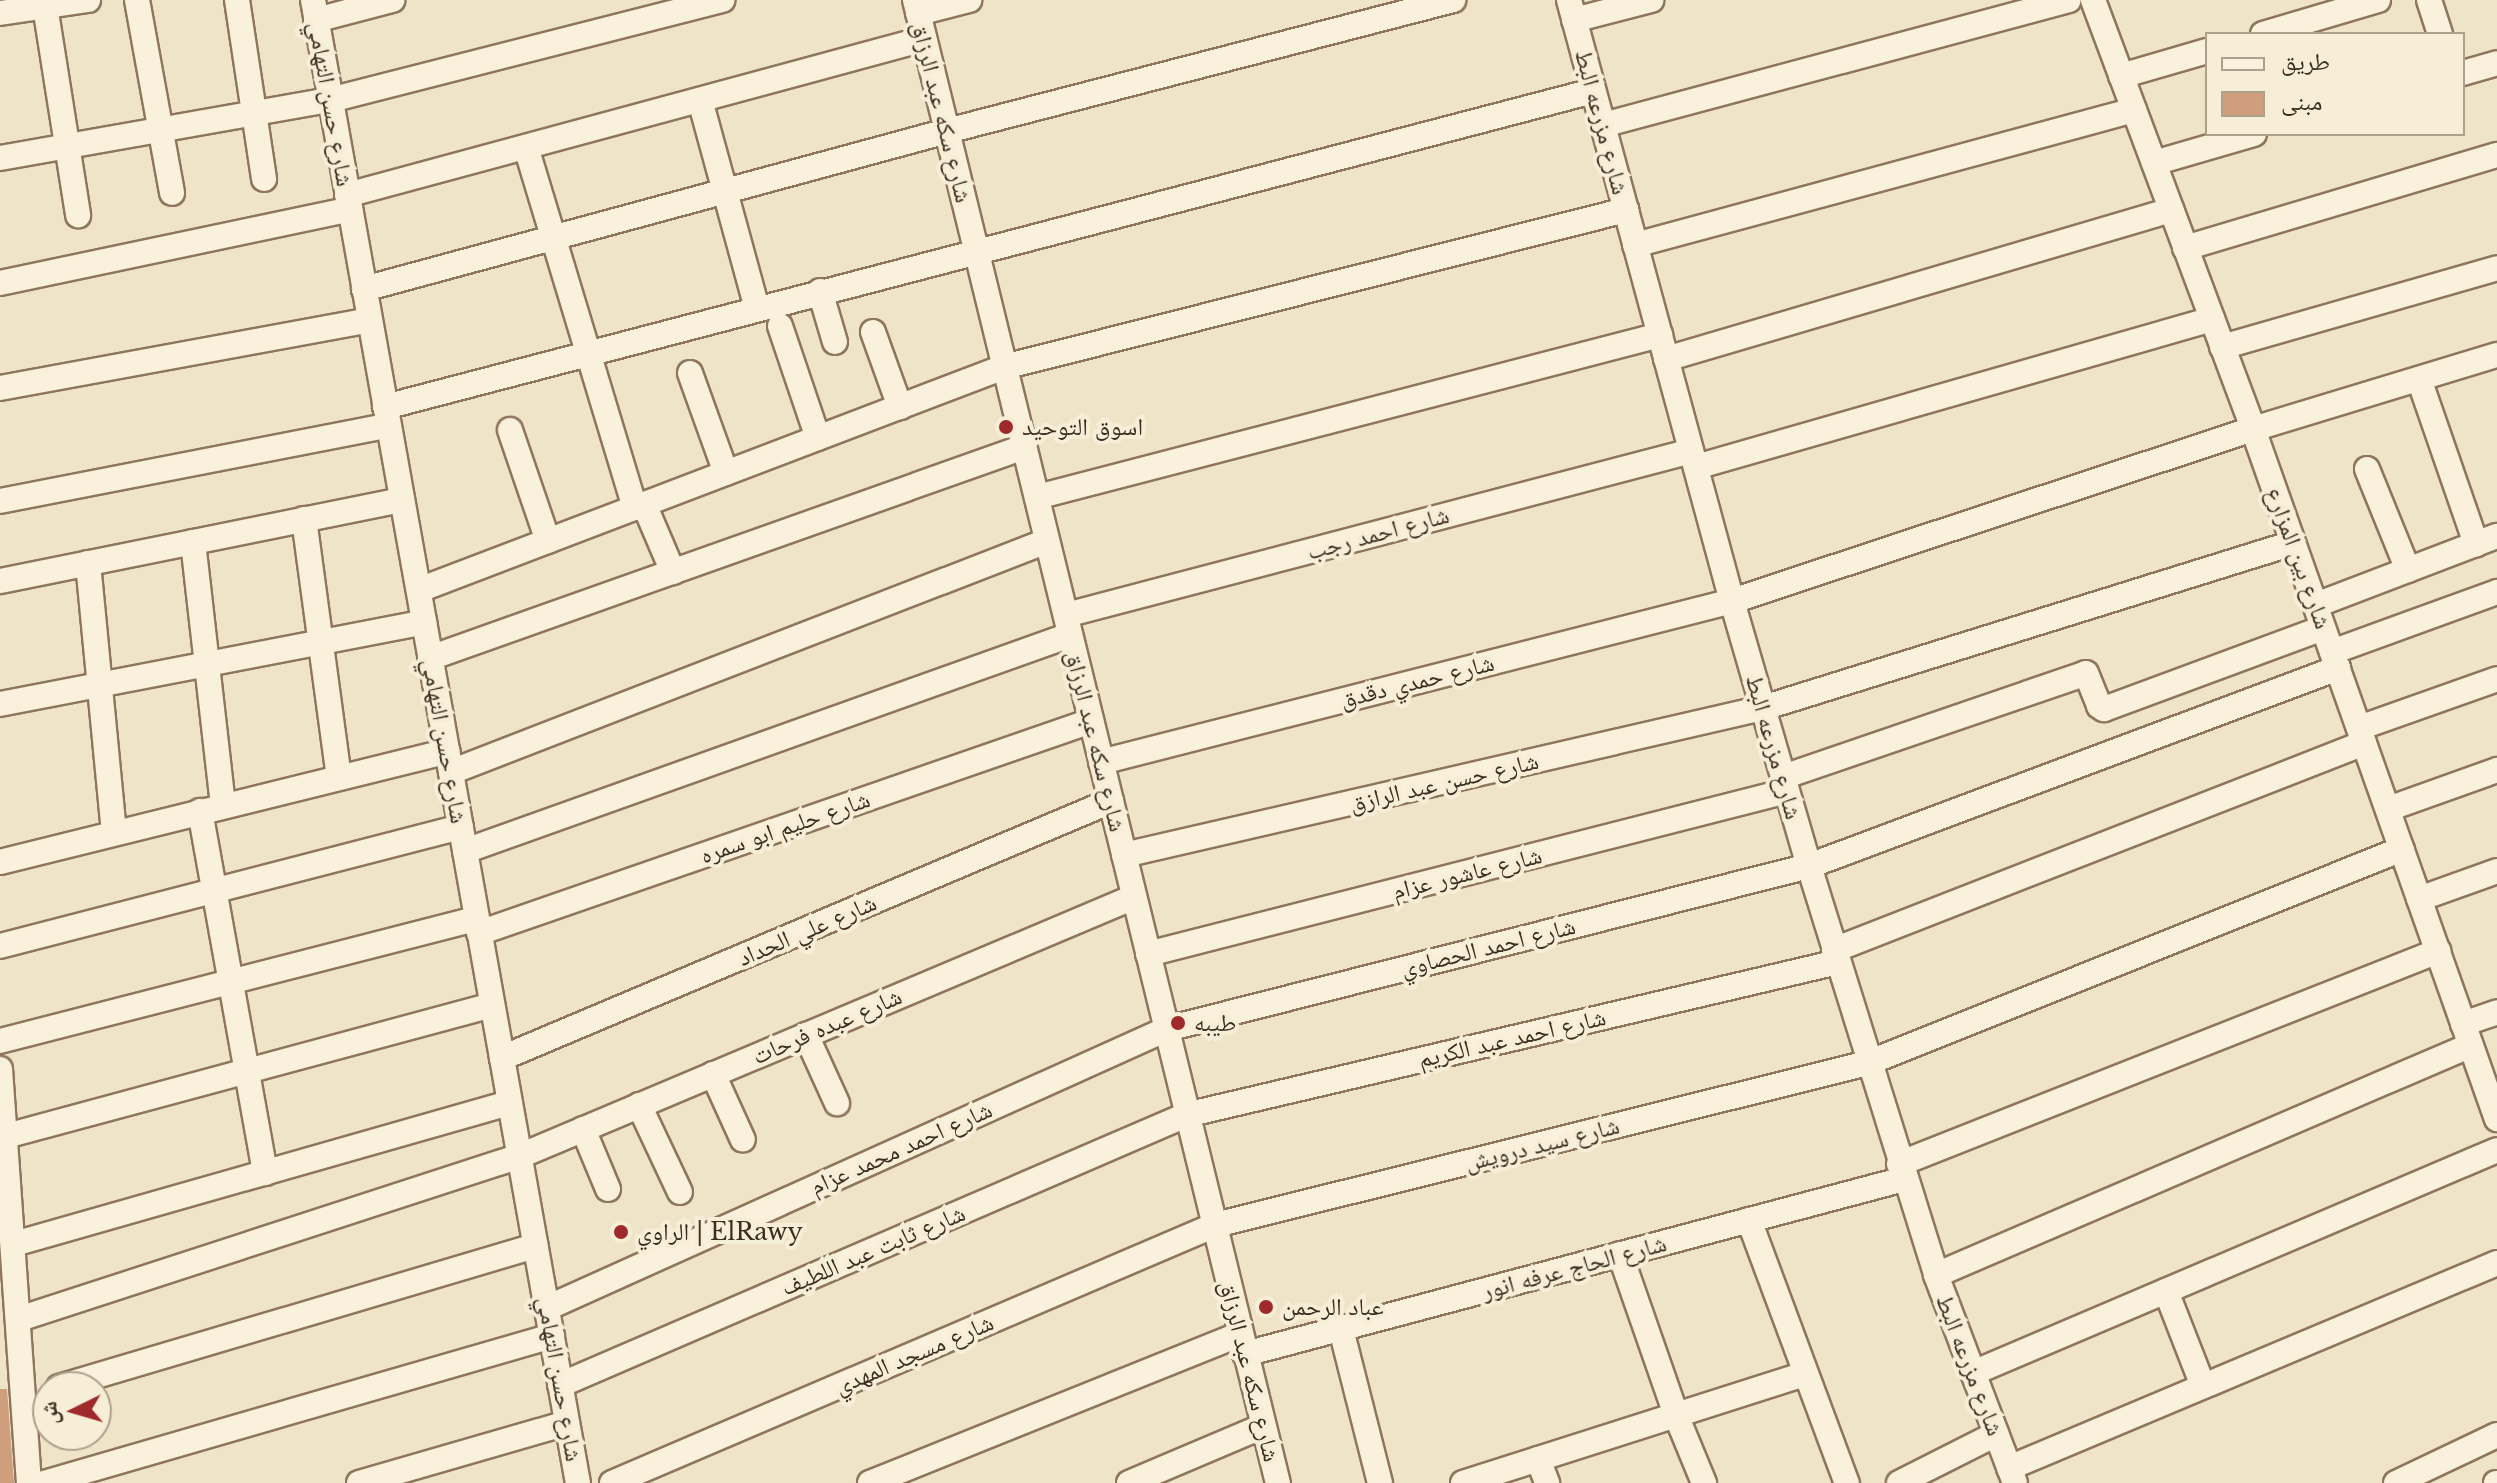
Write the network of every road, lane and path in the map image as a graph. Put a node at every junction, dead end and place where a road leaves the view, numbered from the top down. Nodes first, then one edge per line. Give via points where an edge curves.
1 (88, 0) edge
2 (137, 0) edge
3 (237, 0) edge
4 (392, 0) edge
5 (722, 0) edge
6 (969, 0) edge
7 (1453, 0) edge
8 (1651, 0) edge
9 (2068, 0) edge
10 (2093, 0) edge
11 (2378, 0) edge
12 (2429, 0) edge
13 (45, 6) junction
14 (916, 6) edge
15 (314, 10) edge
16 (1572, 10) edge
17 (0, 13) edge
18 (2270, 32) edge
19 (2439, 32) edge
20 (924, 39) junction
21 (2205, 52) edge
22 (2497, 63) edge
23 (2465, 72) edge
24 (2121, 76) junction
25 (1593, 91) junction
26 (330, 100) junction
27 (700, 100) junction
28 (2134, 110) junction
29 (254, 113) junction
30 (1603, 125) junction
31 (161, 130) junction
32 (947, 131) junction
33 (2247, 136) edge
34 (67, 146) junction
35 (526, 147) junction
36 (2497, 155) edge
37 (0, 158) edge
38 (2154, 163) junction
39 (264, 179) dead end
40 (725, 192) junction
41 (172, 193) dead end
42 (349, 202) junction
43 (1626, 210) junction
44 (2171, 210) junction
45 (78, 215) dead end
46 (553, 238) junction
47 (1635, 245) junction
48 (2185, 248) junction
49 (975, 250) junction
50 (2497, 268) edge
51 (0, 283) edge
52 (364, 289) junction
53 (820, 291) junction
54 (757, 309) junction
55 (2212, 319) junction
56 (370, 320) junction
57 (780, 326) dead end
58 (873, 332) dead end
59 (835, 342) dead end
60 (1663, 347) junction
61 (2222, 347) junction
62 (587, 353) junction
63 (2497, 355) edge
64 (1004, 367) junction
65 (690, 373) dead end
66 (2419, 379) junction
67 (0, 388) edge
68 (900, 407) junction
69 (386, 417) junction
70 (2253, 429) junction
71 (510, 430) dead end
72 (818, 438) junction
73 (1024, 447) junction
74 (1693, 459) junction
75 (2367, 469) dead end
76 (726, 473) junction
77 (1037, 497) junction
78 (402, 500) junction
79 (0, 501) edge
80 (640, 506) junction
81 (304, 519) junction
82 (2486, 540) edge
83 (548, 541) junction
84 (1047, 541) junction
85 (193, 542) junction
86 (2293, 543) junction
87 (88, 563) junction
88 (2408, 570) junction
89 (673, 572) junction
90 (0, 581) edge
91 (419, 590) junction
92 (2497, 592) edge
93 (1732, 601) junction
94 (2320, 616) junction
95 (424, 622) junction
96 (1068, 625) junction
97 (321, 641) junction
98 (430, 658) junction
99 (2335, 660) junction
100 (207, 662) junction
101 (2497, 679) edge
102 (99, 684) junction
103 (0, 704) edge
104 (1763, 708) junction
105 (1091, 721) junction
106 (2362, 735) junction
107 (449, 761) junction
108 (1101, 762) junction
109 (2497, 770) edge
110 (339, 777) junction
111 (1785, 784) junction
112 (1111, 801) junction
113 (212, 808) junction
114 (2388, 809) junction
115 (114, 833) junction
116 (463, 839) junction
117 (2402, 849) junction
118 (1124, 855) junction
119 (0, 862) edge
120 (1809, 866) junction
121 (2497, 871) edge
122 (214, 891) junction
123 (1134, 897) junction
124 (2419, 899) junction
125 (477, 926) junction
126 (0, 946) edge
127 (2438, 951) junction
128 (1148, 954) junction
129 (1836, 956) junction
130 (230, 981) junction
131 (492, 1005) junction
132 (2497, 1012) edge
133 (1167, 1029) junction
134 (806, 1035) junction
135 (2467, 1035) junction
136 (0, 1041) edge
137 (502, 1058) junction
138 (1868, 1063) junction
139 (0, 1069) edge
140 (245, 1071) junction
141 (713, 1074) junction
142 (509, 1103) junction
143 (837, 1103) dead end
144 (639, 1105) junction
145 (1186, 1115) junction
146 (2497, 1119) edge
147 (583, 1129) junction
148 (6, 1136) junction
149 (743, 1140) dead end
150 (2497, 1150) edge
151 (520, 1156) junction
152 (1901, 1172) junction
153 (265, 1173) junction
154 (608, 1189) dead end
155 (680, 1192) dead end
156 (1749, 1220) junction
157 (1215, 1225) junction
158 (14, 1244) junction
159 (536, 1246) junction
160 (1620, 1254) junction
161 (2497, 1263) edge
162 (1936, 1275) junction
163 (2166, 1291) junction
164 (547, 1308) junction
165 (19, 1319) junction
166 (1341, 1329) junction
167 (552, 1336) junction
168 (1242, 1344) junction
169 (112, 1371) edge
170 (1973, 1373) junction
171 (1805, 1374) junction
172 (32, 1376) edge
173 (560, 1385) junction
174 (2203, 1386) junction
175 (1676, 1415) junction
176 (567, 1423) junction
177 (1263, 1426) junction
178 (1996, 1434) junction
179 (2497, 1435) edge
180 (32, 1445) edge
181 (1538, 1459) junction
182 (2012, 1476) edge
183 (29, 1483) edge
184 (44, 1483) edge
185 (359, 1483) edge
186 (578, 1483) edge
187 (612, 1483) edge
188 (870, 1483) edge
189 (1129, 1483) edge
190 (1278, 1483) edge
191 (1380, 1483) edge
192 (1463, 1483) edge
193 (1547, 1483) edge
194 (1704, 1483) edge
195 (1847, 1483) edge
196 (1899, 1483) edge
197 (2396, 1483) edge

1 - 13 street
2 - 31 street
3 - 29 street
4 - 15 street
5 - 26 street
6 - 14 street
7 - 32 street
8 - 16 street
9 - 30 street
10 - 24 street, شارع بين المزارع
11 - 18 street
12 - 19 street
13 - 17 street
13 - 34 street
14 - 20 street, شارع سكه عبد الرزاق
15 - 26 street, شارع حسن التهامي
16 - 25 street, شارع مزرعه البط
20 - 27 street
20 - 32 street, شارع سكه عبد الرزاق
21 - 24 street
22 - 23 street
24 - 28 street, شارع بين المزارع
25 - 30 street, شارع مزرعه البط
25 - 49 street
26 - 29 street
26 - 42 street, شارع حسن التهامي
27 - 35 street
27 - 40 street
28 - 38 street, شارع بين المزارع
28 - 47 street
29 - 31 street
29 - 39 street
30 - 43 street, شارع مزرعه البط
31 - 34 street
31 - 41 street
32 - 40 street
32 - 49 street, شارع سكه عبد الرزاق
33 - 38 street
34 - 37 street
34 - 45 street
35 - 42 street
35 - 46 street
36 - 48 street
38 - 44 street, شارع بين المزارع
40 - 46 street
40 - 54 street
42 - 51 street
42 - 52 street, شارع حسن التهامي
43 - 47 street, شارع مزرعه البط
43 - 64 street
44 - 48 street, شارع بين المزارع
44 - 60 street
46 - 52 street
46 - 62 street
47 - 60 street, شارع مزرعه البط
48 - 55 street, شارع بين المزارع
49 - 53 street
49 - 64 street, شارع سكه عبد الرزاق
50 - 61 street
52 - 56 street, شارع حسن التهامي
53 - 54 street
53 - 59 street
54 - 62 street
55 - 61 street, شارع بين المزارع
55 - 74 street, شارع احمد رجب
56 - 67 street
56 - 69 street, شارع حسن التهامي
57 - 72 street
58 - 68 street
60 - 74 street, شارع مزرعه البط
60 - 77 street
61 - 70 street, شارع بين المزارع
62 - 69 street
62 - 80 street
63 - 66 street, شارع حمدي دقدق
64 - 68 street
64 - 73 street, شارع سكه عبد الرزاق
65 - 76 street
66 - 70 street, شارع حمدي دقدق
66 - 82 street
68 - 72 street
69 - 78 street, شارع حسن التهامي
69 - 79 street
70 - 86 street, شارع بين المزارع
70 - 93 street, شارع حمدي دقدق
71 - 83 street
72 - 76 street
73 - 77 street, شارع سكه عبد الرزاق
73 - 89 street
74 - 93 street, شارع مزرعه البط
74 - 96 street, شارع احمد رجب
75 - 88 street
76 - 80 street
77 - 84 street, شارع سكه عبد الرزاق
78 - 81 street
78 - 91 street, شارع حسن التهامي
80 - 83 street
80 - 89 street
81 - 85 street
81 - 97 street
82 - 88 street
83 - 91 street
84 - 96 street, شارع سكه عبد الرزاق
84 - 107 street
85 - 87 street
85 - 100 street
86 - 94 street, شارع بين المزارع
86 - 104 street, شارع حسن عبد الرازق
87 - 90 street
87 - 102 street
88 - 94 street
89 - 98 street
91 - 95 street, شارع حسن التهامي
92 - 99 street, شارع احمد الحصاوي
93 - 104 street, شارع مزرعه البط
93 - 108 street, شارع حمدي دقدق
94 - 99 street, شارع بين المزارع
94 - 111 street, شارع عاشور عزام via 2104,709 2086,673
95 - 97 street
95 - 98 street, شارع حسن التهامي
96 - 105 street, شارع سكه عبد الرزاق
96 - 116 street, شارع احمد رجب
97 - 100 street
97 - 110 street
98 - 107 street, شارع حسن التهامي
99 - 106 street, شارع بين المزارع
99 - 120 street, شارع احمد الحصاوي
100 - 102 street
100 - 113 street
101 - 106 street, شارع احمد عبد الكريم
102 - 103 street
102 - 115 street
104 - 111 street, شارع مزرعه البط
104 - 118 street, شارع حسن عبد الرازق
105 - 108 street, شارع سكه عبد الرزاق
105 - 125 street, شارع حليم ابو سمره
106 - 114 street, شارع بين المزارع
106 - 129 street, شارع احمد عبد الكريم
107 - 110 street
107 - 116 street, شارع حسن التهامي
108 - 112 street, شارع سكه عبد الرزاق
109 - 114 street
110 - 113 street
111 - 120 street, شارع مزرعه البط
111 - 128 street, شارع عاشور عزام
112 - 118 street, شارع سكه عبد الرزاق
112 - 137 street, شارع علي الحداد
113 - 115 street
113 - 122 street
114 - 117 street, شارع بين المزارع
115 - 119 street
116 - 122 street, شارع احمد رجب
116 - 125 street, شارع حسن التهامي
117 - 124 street, شارع بين المزارع
117 - 138 street, شارع سيد درويش
118 - 123 street, شارع سكه عبد الرزاق
120 - 129 street, شارع مزرعه البط
120 - 133 street, شارع احمد الحصاوي
121 - 124 street
122 - 126 street, شارع احمد رجب
122 - 130 street
123 - 128 street, شارع سكه عبد الرزاق
123 - 134 street, شارع عبده فرحات
124 - 127 street, شارع بين المزارع
125 - 130 street, شارع حليم ابو سمره
125 - 131 street, شارع حسن التهامي
127 - 135 street, شارع بين المزارع
127 - 152 street, شارع الحاج عرفه انور
128 - 133 street, شارع سكه عبد الرزاق
129 - 138 street, شارع مزرعه البط
129 - 145 street, شارع احمد عبد الكريم
130 - 136 street, شارع حليم ابو سمره
130 - 140 street
131 - 137 street, شارع حسن التهامي
131 - 140 street
132 - 135 street
133 - 145 street, شارع سكه عبد الرزاق
133 - 164 street, شارع احمد محمد عزام
134 - 141 street, شارع عبده فرحات
134 - 143 street
135 - 146 street, شارع بين المزارع
135 - 162 street
137 - 142 street, شارع حسن التهامي
138 - 152 street, شارع مزرعه البط
138 - 157 street, شارع سيد درويش
139 - 148 street
140 - 148 street
140 - 153 street
141 - 144 street, شارع عبده فرحات
141 - 149 street
142 - 151 street, شارع حسن التهامي
142 - 153 street
144 - 147 street, شارع عبده فرحات
144 - 155 street
145 - 157 street, شارع سكه عبد الرزاق
145 - 173 street, شارع ثابت عبد اللطيف
147 - 151 street, شارع عبده فرحات
147 - 154 street
148 - 158 street
150 - 163 street
151 - 159 street, شارع حسن التهامي
151 - 165 street, شارع عبده فرحات
152 - 156 street, شارع الحاج عرفه انور
152 - 162 street, شارع مزرعه البط
153 - 158 street
156 - 160 street, شارع الحاج عرفه انور
156 - 171 street
157 - 168 street, شارع سكه عبد الرزاق
157 - 187 street, شارع مسجد المهدي
158 - 165 street
159 - 164 street, شارع حسن التهامي
159 - 169 street
160 - 166 street, شارع الحاج عرفه انور
160 - 175 street
161 - 174 street
162 - 170 street, شارع مزرعه البط
163 - 170 street
163 - 174 street
164 - 167 street, شارع حسن التهامي
165 - 172 street
166 - 168 street, شارع الحاج عرفه انور
166 - 191 street
167 - 173 street, شارع حسن التهامي
167 - 184 street
168 - 177 street, شارع سكه عبد الرزاق
168 - 188 street, شارع الحاج عرفه انور
170 - 178 street, شارع مزرعه البط
171 - 175 street
171 - 195 street
173 - 176 street, شارع حسن التهامي
174 - 182 street
175 - 181 street
175 - 194 street
176 - 185 street
176 - 186 street, شارع حسن التهامي
177 - 189 street
177 - 190 street, شارع سكه عبد الرزاق
178 - 182 street, شارع مزرعه البط
178 - 196 street
179 - 197 street
180 - 183 street
181 - 192 street
181 - 193 street

